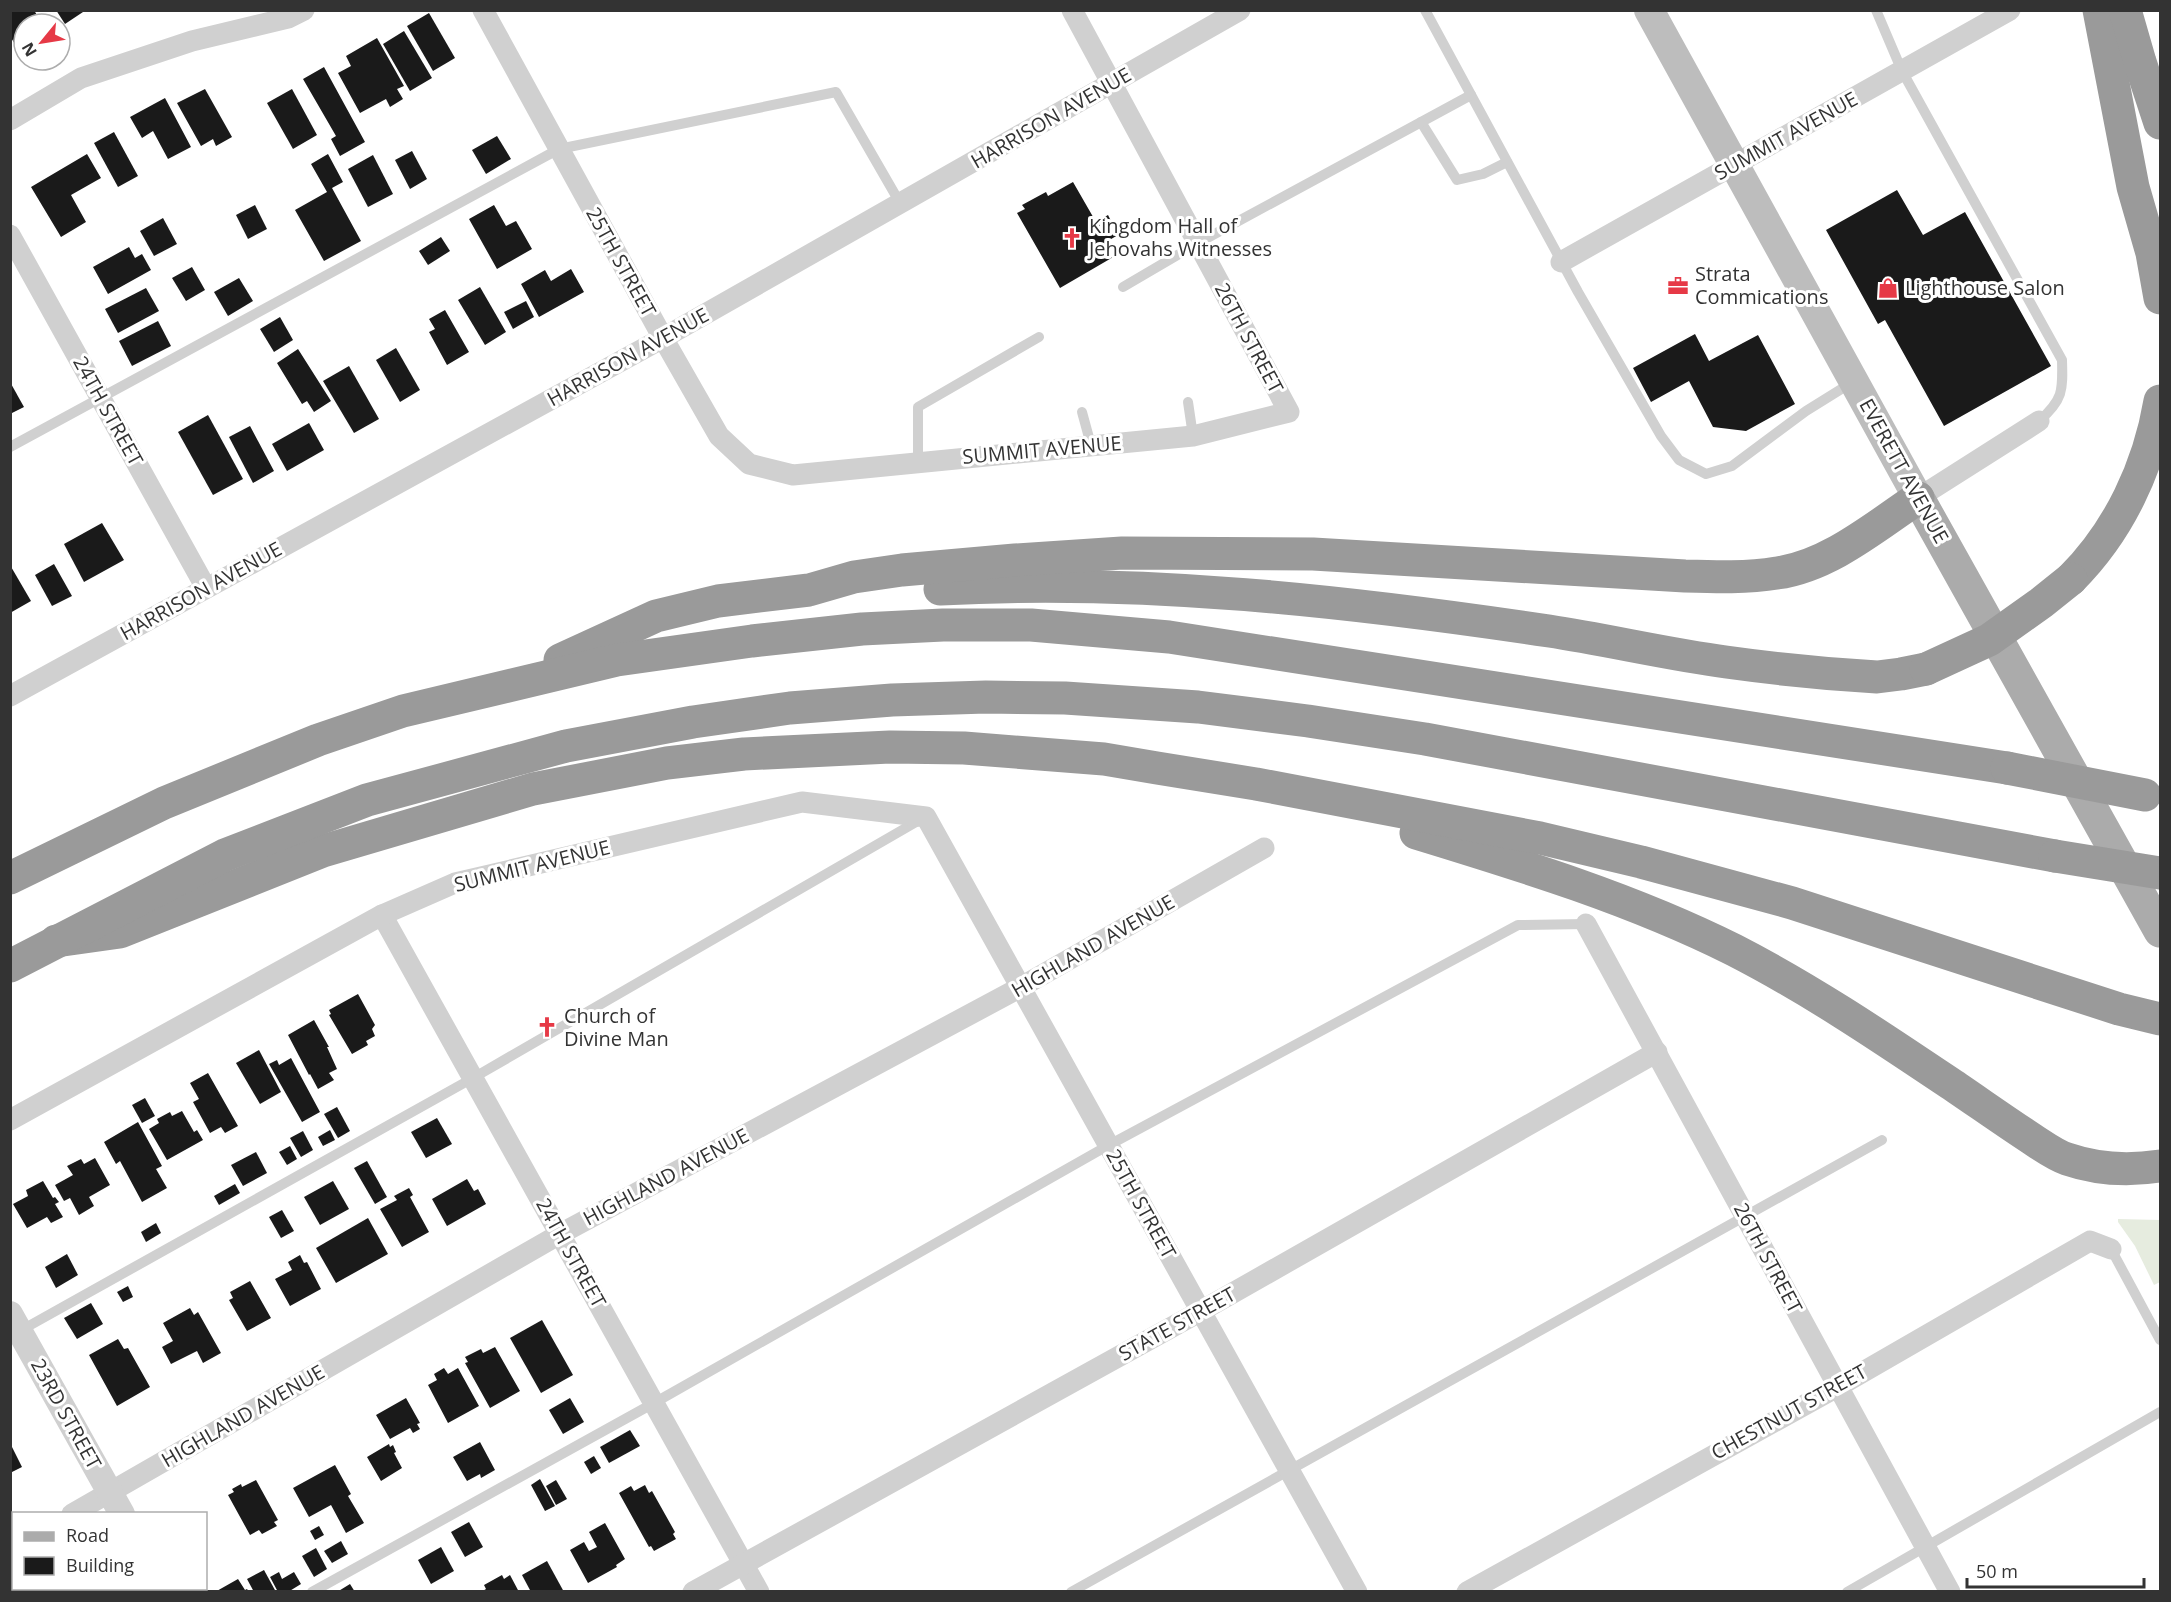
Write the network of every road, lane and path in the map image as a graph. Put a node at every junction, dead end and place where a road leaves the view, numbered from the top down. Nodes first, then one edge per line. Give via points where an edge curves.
1 (304, 10) edge
2 (483, 10) edge
3 (1072, 10) edge
4 (1240, 10) edge
5 (1425, 10) edge
6 (1649, 10) edge
7 (1876, 10) edge
8 (2010, 10) edge
9 (2099, 10) edge
10 (2126, 10) edge
11 (1987, 16) edge
12 (2125, 67) junction
13 (1902, 71) junction
14 (1112, 83) junction
15 (1471, 95) junction
16 (10, 120) edge
17 (1421, 122) junction
18 (2160, 123) edge
19 (559, 150) junction
20 (1507, 162) junction
21 (1735, 164) junction
22 (900, 203) junction
23 (10, 235) edge
24 (1198, 243) junction
25 (1561, 262) junction
26 (1124, 287) dead end
27 (2160, 298) edge
28 (1039, 337) dead end
29 (663, 338) junction
30 (1854, 381) junction
31 (101, 398) junction
32 (2160, 401) edge
33 (1188, 402) dead end
34 (1082, 412) dead end
35 (1289, 412) joint
36 (2039, 421) joint
37 (1193, 436) junction
38 (1091, 445) junction
39 (10, 447) edge
40 (918, 461) junction
41 (793, 475) joint
42 (1918, 498) junction
43 (206, 588) junction
44 (809, 590) junction
45 (504, 687) junction
46 (10, 696) edge
47 (1256, 784) junction
48 (2153, 796) edge
49 (926, 817) junction
50 (1264, 848) dead end
51 (2160, 873) edge
52 (10, 878) edge
53 (382, 915) junction
54 (1586, 924) joint
55 (2160, 931) edge
56 (56, 941) junction
57 (10, 966) edge
58 (1021, 987) junction
59 (2160, 1019) edge
60 (1657, 1052) junction
61 (473, 1078) junction
62 (10, 1120) edge
63 (1882, 1140) dead end
64 (1109, 1145) junction
65 (2160, 1166) edge
66 (1746, 1217) junction
67 (560, 1234) junction
68 (2111, 1249) joint
69 (1201, 1311) junction
70 (14, 1327) edge
71 (2160, 1340) edge
72 (1837, 1387) junction
73 (654, 1403) junction
74 (2160, 1412) edge
75 (1290, 1471) junction
76 (116, 1503) edge
77 (80, 1512) edge
78 (1926, 1548) junction
79 (743, 1563) junction
80 (312, 1592) edge
81 (693, 1592) edge
82 (759, 1592) edge
83 (1071, 1592) edge
84 (1357, 1592) edge
85 (1467, 1592) edge
86 (1847, 1592) edge
87 (1950, 1592) edge

1 - 16 street via 288,18 192,41 81,78
2 - 19 street, 25TH STREET
3 - 14 street, 26TH STREET
4 - 14 street, HARRISON AVENUE
5 - 15 lane
6 - 21 main road, EVERETT AVENUE
7 - 13 lane
8 - 11 street, SUMMIT AVENUE
9 - 12 highway
10 - 12 highway
11 - 13 street, SUMMIT AVENUE
12 - 18 highway
12 - 27 highway via 2133,188
13 - 21 street, SUMMIT AVENUE
13 - 36 lane via 2062,360 2063,384 2054,407
14 - 22 street, HARRISON AVENUE
14 - 24 street, 26TH STREET
15 - 17 lane
15 - 20 lane
17 - 20 lane via 1457,180 1483,174
17 - 24 lane
19 - 22 lane via 836,92
19 - 29 street, 25TH STREET
19 - 31 lane
20 - 25 lane
21 - 25 street, SUMMIT AVENUE
21 - 30 main road, EVERETT AVENUE
22 - 29 street, HARRISON AVENUE
23 - 31 street, 24TH STREET
24 - 26 lane
24 - 35 street, 26TH STREET
25 - 30 lane via 1661,436 1679,460 1706,474 1732,466
28 - 40 lane via 918,407
29 - 41 street, 25TH STREET via 719,436 749,464
29 - 43 street, HARRISON AVENUE
30 - 42 main road, EVERETT AVENUE
31 - 39 lane
31 - 43 street, 24TH STREET
32 - 44 highway, bridge via 2152,442 2125,506 2089,561 2042,603 1989,640 1926,669 1901,674 1877,676 1725,662 1498,624 1250,596 1082,586
33 - 37 lane
34 - 38 lane
35 - 37 street, SUMMIT AVENUE
36 - 42 street
37 - 38 street, SUMMIT AVENUE
38 - 40 street, SUMMIT AVENUE
40 - 41 street, SUMMIT AVENUE
42 - 44 highway via 1833,553 1779,573 1685,576 1312,554 1122,553 902,570 854,577
42 - 55 main road, EVERETT AVENUE
43 - 46 street, HARRISON AVENUE
44 - 45 highway via 718,601 656,616
45 - 48 highway, bridge via 617,660 752,641 862,629 1031,625 1169,637 2007,768
45 - 52 highway via 403,711 318,740 164,802
47 - 56 highway via 1104,759 964,748 797,750 667,763 533,789 323,850 120,932
47 - 59 highway via 1540,838 1641,862 1792,903
47 - 65 highway via 1546,873 1670,920 1732,949 1834,1006 2064,1158 2107,1169
49 - 53 street, SUMMIT AVENUE via 802,802 455,883
49 - 58 street, 25TH STREET
49 - 61 lane
50 - 58 street, HIGHLAND AVENUE
51 - 56 highway, bridge via 1308,721 1198,707 1065,698 892,700 790,708 601,739 367,800 225,855
53 - 61 street, 24TH STREET
53 - 62 street, SUMMIT AVENUE
54 - 60 street, 26TH STREET
54 - 64 lane via 1518,925
56 - 57 highway
58 - 64 street, 25TH STREET
58 - 67 street, HIGHLAND AVENUE
60 - 66 street, 26TH STREET
60 - 69 street, STATE STREET
61 - 67 street, 24TH STREET
61 - 70 lane
63 - 66 lane
64 - 69 street, 25TH STREET
64 - 73 lane
66 - 72 street, 26TH STREET
66 - 75 lane
67 - 73 street, 24TH STREET
67 - 76 street, HIGHLAND AVENUE
68 - 71 lane
68 - 72 street, CHESTNUT STREET via 2090,1241
69 - 75 street, 25TH STREET
69 - 79 street, STATE STREET
70 - 76 street, 23RD STREET
72 - 78 street, 26TH STREET
72 - 85 street, CHESTNUT STREET
73 - 79 street, 24TH STREET
73 - 80 lane
74 - 78 lane
75 - 83 lane
75 - 84 street, 25TH STREET
76 - 77 street, HIGHLAND AVENUE
78 - 86 lane
78 - 87 street, 26TH STREET
79 - 81 street, STATE STREET
79 - 82 street, 24TH STREET

